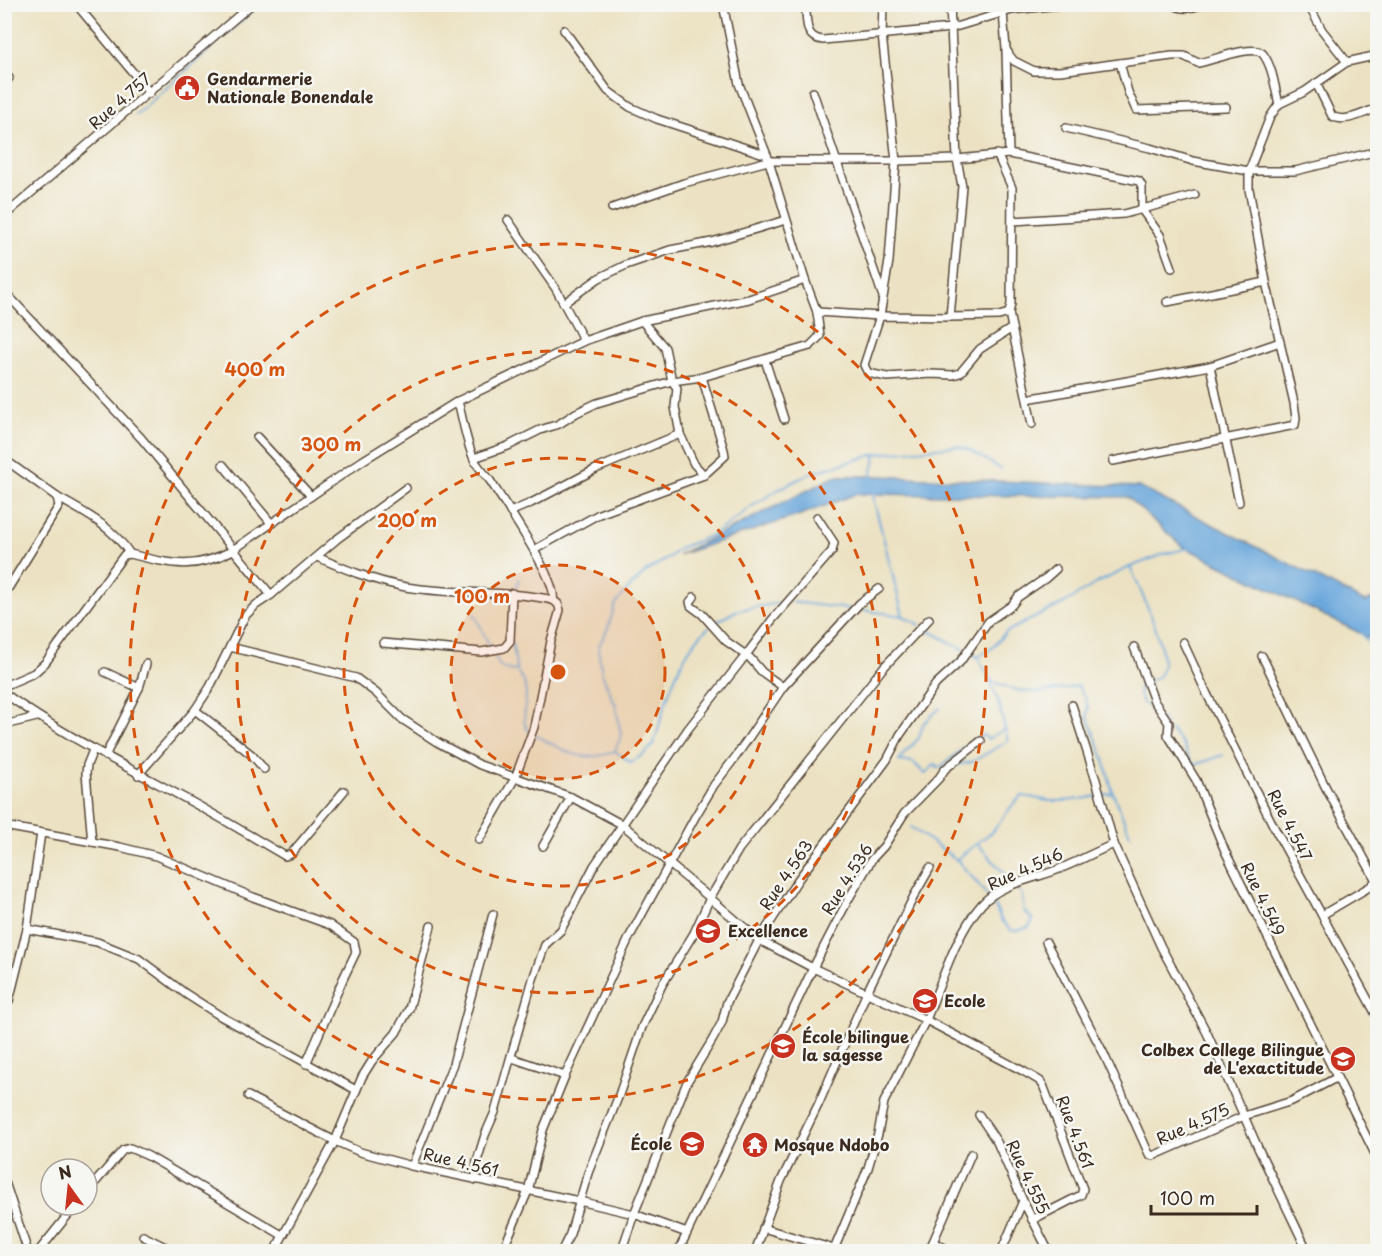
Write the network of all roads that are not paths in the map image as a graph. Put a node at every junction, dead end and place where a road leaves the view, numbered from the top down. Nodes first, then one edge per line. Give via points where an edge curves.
1 (76, 4) edge
2 (252, 4) edge
3 (723, 4) edge
4 (805, 4) edge
5 (883, 4) edge
6 (950, 4) edge
7 (1070, 4) edge
8 (1172, 4) edge
9 (1204, 4) edge
10 (1308, 4) edge
11 (1011, 7) edge
12 (1003, 12) junction
13 (952, 27) junction
14 (564, 30) dead end
15 (882, 35) junction
16 (1006, 49) junction
17 (1377, 55) edge
18 (1347, 62) junction
19 (1120, 63) junction
20 (1316, 83) junction
21 (813, 92) dead end
22 (150, 93) junction
23 (1279, 104) junction
24 (1226, 107) dead end
25 (1377, 108) edge
26 (1066, 128) dead end
27 (1377, 151) edge
28 (997, 154) junction
29 (1009, 154) junction
30 (767, 158) junction
31 (957, 159) junction
32 (896, 160) junction
33 (837, 161) junction
34 (1249, 171) junction
35 (1195, 195) dead end
36 (612, 208) dead end
37 (1142, 210) junction
38 (4, 216) edge
39 (508, 220) dead end
40 (786, 220) junction
41 (1013, 221) junction
42 (1172, 268) dead end
43 (805, 280) junction
44 (1266, 282) junction
45 (4, 291) edge
46 (882, 295) junction
47 (1167, 302) dead end
48 (564, 303) junction
49 (817, 312) junction
50 (1008, 313) junction
51 (880, 316) junction
52 (950, 317) junction
53 (642, 321) junction
54 (1012, 328) junction
55 (584, 341) junction
56 (1280, 342) junction
57 (765, 360) junction
58 (1210, 366) junction
59 (702, 377) junction
60 (672, 381) junction
61 (1027, 399) junction
62 (458, 401) junction
63 (784, 419) dead end
64 (1032, 424) dead end
65 (680, 434) junction
66 (257, 437) dead end
67 (1227, 439) junction
68 (474, 458) junction
69 (7, 460) edge
70 (1113, 461) dead end
71 (223, 465) dead end
72 (4, 470) edge
73 (704, 475) junction
74 (406, 488) dead end
75 (311, 496) junction
76 (57, 497) junction
77 (1239, 502) dead end
78 (510, 512) junction
79 (817, 518) dead end
80 (271, 523) junction
81 (232, 550) junction
82 (534, 550) junction
83 (130, 554) junction
84 (317, 557) junction
85 (1056, 568) dead end
86 (9, 587) dead end
87 (879, 588) dead end
88 (512, 593) junction
89 (271, 595) junction
90 (694, 597) dead end
91 (554, 600) junction
92 (929, 619) dead end
93 (1183, 642) dead end
94 (383, 643) dead end
95 (230, 647) junction
96 (1134, 647) dead end
97 (746, 655) junction
98 (1262, 656) dead end
99 (146, 664) dead end
100 (105, 672) dead end
101 (4, 686) edge
102 (783, 687) junction
103 (139, 688) junction
104 (4, 693) edge
105 (1071, 705) dead end
106 (195, 710) junction
107 (37, 717) junction
108 (4, 725) edge
109 (981, 741) dead end
110 (93, 750) junction
111 (105, 756) junction
112 (264, 769) dead end
113 (138, 775) junction
114 (515, 778) junction
115 (344, 791) dead end
116 (571, 797) junction
117 (623, 825) junction
118 (4, 826) edge
119 (41, 833) junction
120 (478, 840) dead end
121 (92, 842) junction
122 (1114, 844) junction
123 (543, 846) dead end
124 (669, 864) junction
125 (930, 868) dead end
126 (1377, 881) edge
127 (710, 898) junction
128 (493, 915) dead end
129 (1322, 915) junction
130 (431, 926) dead end
131 (27, 929) junction
132 (759, 940) junction
133 (1046, 942) dead end
134 (813, 968) junction
135 (867, 992) junction
136 (9, 1001) dead end
137 (1377, 1018) edge
138 (926, 1020) junction
139 (512, 1058) junction
140 (306, 1064) junction
141 (565, 1076) junction
142 (1336, 1078) junction
143 (356, 1090) junction
144 (248, 1096) dead end
145 (979, 1115) dead end
146 (1244, 1116) junction
147 (335, 1141) junction
148 (971, 1154) dead end
149 (1377, 1160) edge
150 (412, 1167) junction
151 (99, 1178) edge
152 (476, 1180) junction
153 (4, 1182) edge
154 (528, 1191) junction
155 (579, 1201) junction
156 (1023, 1201) junction
157 (634, 1214) junction
158 (66, 1217) edge
159 (1032, 1220) junction
160 (763, 1228) junction
161 (687, 1233) junction
162 (282, 1235) junction
163 (143, 1236) dead end
164 (933, 1242) junction
165 (833, 1250) edge
166 (28, 1251) edge
167 (38, 1251) edge
168 (175, 1251) edge
169 (274, 1251) edge
170 (502, 1251) edge
171 (561, 1251) edge
172 (621, 1251) edge
173 (678, 1251) edge
174 (755, 1251) edge
175 (928, 1251) edge
176 (952, 1251) edge
177 (1000, 1251) edge
178 (1049, 1251) edge
179 (1308, 1251) edge

1 - 22 street
2 - 22 street, Rue 4.757
3 - 30 street via 739,84
4 - 15 street via 808,33 817,39
5 - 15 street
6 - 13 street
7 - 11 street
8 - 9 street via 1179,9
10 - 18 street
11 - 12 street
12 - 13 street
12 - 16 street
13 - 15 street
13 - 31 street
14 - 30 street via 608,91 630,107
15 - 32 street
16 - 19 street via 1014,61 1034,71
16 - 29 street
17 - 18 street
18 - 20 street
19 - 23 street via 1172,56 1184,56 1198,63 1256,50 1262,52 1269,68
19 - 24 street via 1136,110
20 - 23 street
20 - 25 street via 1337,119
21 - 33 street
22 - 38 street, Rue 4.757
23 - 34 street
26 - 34 street via 1193,161
27 - 34 street via 1295,171
28 - 29 street
28 - 31 street
28 - 41 street via 1012,188
29 - 37 street via 1134,179 1142,186
30 - 33 street
30 - 36 street
30 - 40 street
31 - 32 street
31 - 52 street via 962,186
32 - 33 street
32 - 46 street via 889,261
33 - 46 street
34 - 44 street
35 - 37 street
37 - 41 street
37 - 42 street via 1160,235
39 - 48 street
40 - 43 street
40 - 48 street via 626,265
41 - 50 street
43 - 49 street
43 - 53 street via 749,299
44 - 47 street
44 - 56 street
45 - 81 street via 141,438
46 - 51 street
48 - 55 street
49 - 51 street
49 - 57 street via 820,336 816,342
50 - 52 street
50 - 54 street
51 - 52 street
51 - 54 street via 864,365 868,373 886,377 960,373 980,349
53 - 55 street
53 - 60 street via 665,348
54 - 61 street
55 - 62 street
56 - 58 street
56 - 67 street via 1295,425
57 - 59 street
57 - 63 street
58 - 61 street
58 - 67 street
59 - 60 street
59 - 73 street via 724,456
60 - 65 street via 677,388 675,407
60 - 68 street via 597,403 559,424
61 - 64 street
62 - 68 street
62 - 75 street
65 - 73 street via 694,464
65 - 78 street via 596,469
66 - 75 street
67 - 70 street
67 - 77 street
68 - 78 street
69 - 72 street
69 - 76 street
71 - 80 street
73 - 82 street via 599,514
74 - 84 street
75 - 80 street
76 - 83 street via 120,538
76 - 86 street via 59,506
78 - 82 street
79 - 97 street via 834,547
80 - 81 street
81 - 83 street via 205,562 180,564
81 - 89 street
82 - 91 street via 553,588
83 - 101 street via 120,559 45,663 34,673
84 - 88 street via 361,576 402,586
84 - 89 street
85 - 132 street, Rue 4.563 via 989,621 960,662 936,684
87 - 102 street via 860,603
88 - 91 street
88 - 94 street via 510,641 504,648 481,652
89 - 95 street via 245,616
90 - 97 street via 691,606
91 - 114 street via 560,610 534,727
92 - 127 street via 883,668 739,849
93 - 129 street, Rue 4.547
95 - 106 street
95 - 114 street via 356,678 437,742
96 - 142 street, Rue 4.549 via 1154,701 1168,723 1168,735 1196,780 1225,851
97 - 102 street
97 - 117 street via 688,729
98 - 126 street via 1325,786
99 - 103 street
100 - 103 street
102 - 124 street via 714,785
103 - 111 street
104 - 107 street
105 - 122 street
106 - 112 street
106 - 113 street
107 - 108 street
107 - 110 street
109 - 134 street, Rue 4.536 via 945,769 897,824 848,900
110 - 111 street
110 - 121 street via 86,773
111 - 113 street
113 - 115 street via 285,856 291,854
114 - 116 street
114 - 120 street
116 - 117 street
116 - 123 street
117 - 124 street
117 - 139 street via 594,866 561,930 545,945
118 - 119 street
119 - 121 street
119 - 131 street
121 - 140 street via 156,856 330,925 354,942 356,952
122 - 138 street, Rue 4.546 via 1004,889 982,904 963,932
122 - 146 street
124 - 127 street
124 - 141 street via 630,936
125 - 135 street
126 - 129 street
127 - 132 street
127 - 155 street via 642,1027
128 - 150 street, Rue 4.561 via 453,1064
129 - 137 street, Rue 4.547
130 - 143 street via 409,1009 396,1033 372,1060
131 - 136 street
131 - 140 street via 97,942 138,959 222,1017
132 - 134 street
132 - 157 street, Rue 4.563 via 727,1002 722,1022 687,1082
133 - 146 street, Rue 4.575 via 1103,1052 1149,1154 1153,1156
134 - 135 street
134 - 161 street, Rue 4.536
135 - 138 street
135 - 160 street
138 - 159 street, Rue 4.561 via 1043,1085 1083,1189 1081,1195
138 - 165 street, Rue 4.546 via 884,1102 868,1168
139 - 141 street
139 - 152 street via 477,1161
140 - 143 street
141 - 154 street via 543,1130
142 - 146 street, Rue 4.575 via 1292,1101
142 - 149 street, Rue 4.549
143 - 147 street
144 - 147 street
145 - 156 street, Rue 4.555 via 997,1142
146 - 179 street
147 - 150 street
147 - 162 street
148 - 164 street
150 - 152 street, Rue 4.561
151 - 162 street via 123,1150 130,1148
152 - 154 street, Rue 4.561
153 - 166 street
154 - 155 street, Rue 4.561
154 - 170 street
155 - 157 street, Rue 4.561
155 - 171 street
156 - 159 street, Rue 4.555
156 - 177 street
157 - 161 street, Rue 4.561
157 - 172 street, Rue 4.563
158 - 167 street
159 - 178 street, Rue 4.555
160 - 165 street
160 - 174 street
161 - 173 street, Rue 4.536
162 - 169 street
163 - 168 street
164 - 175 street
164 - 176 street

